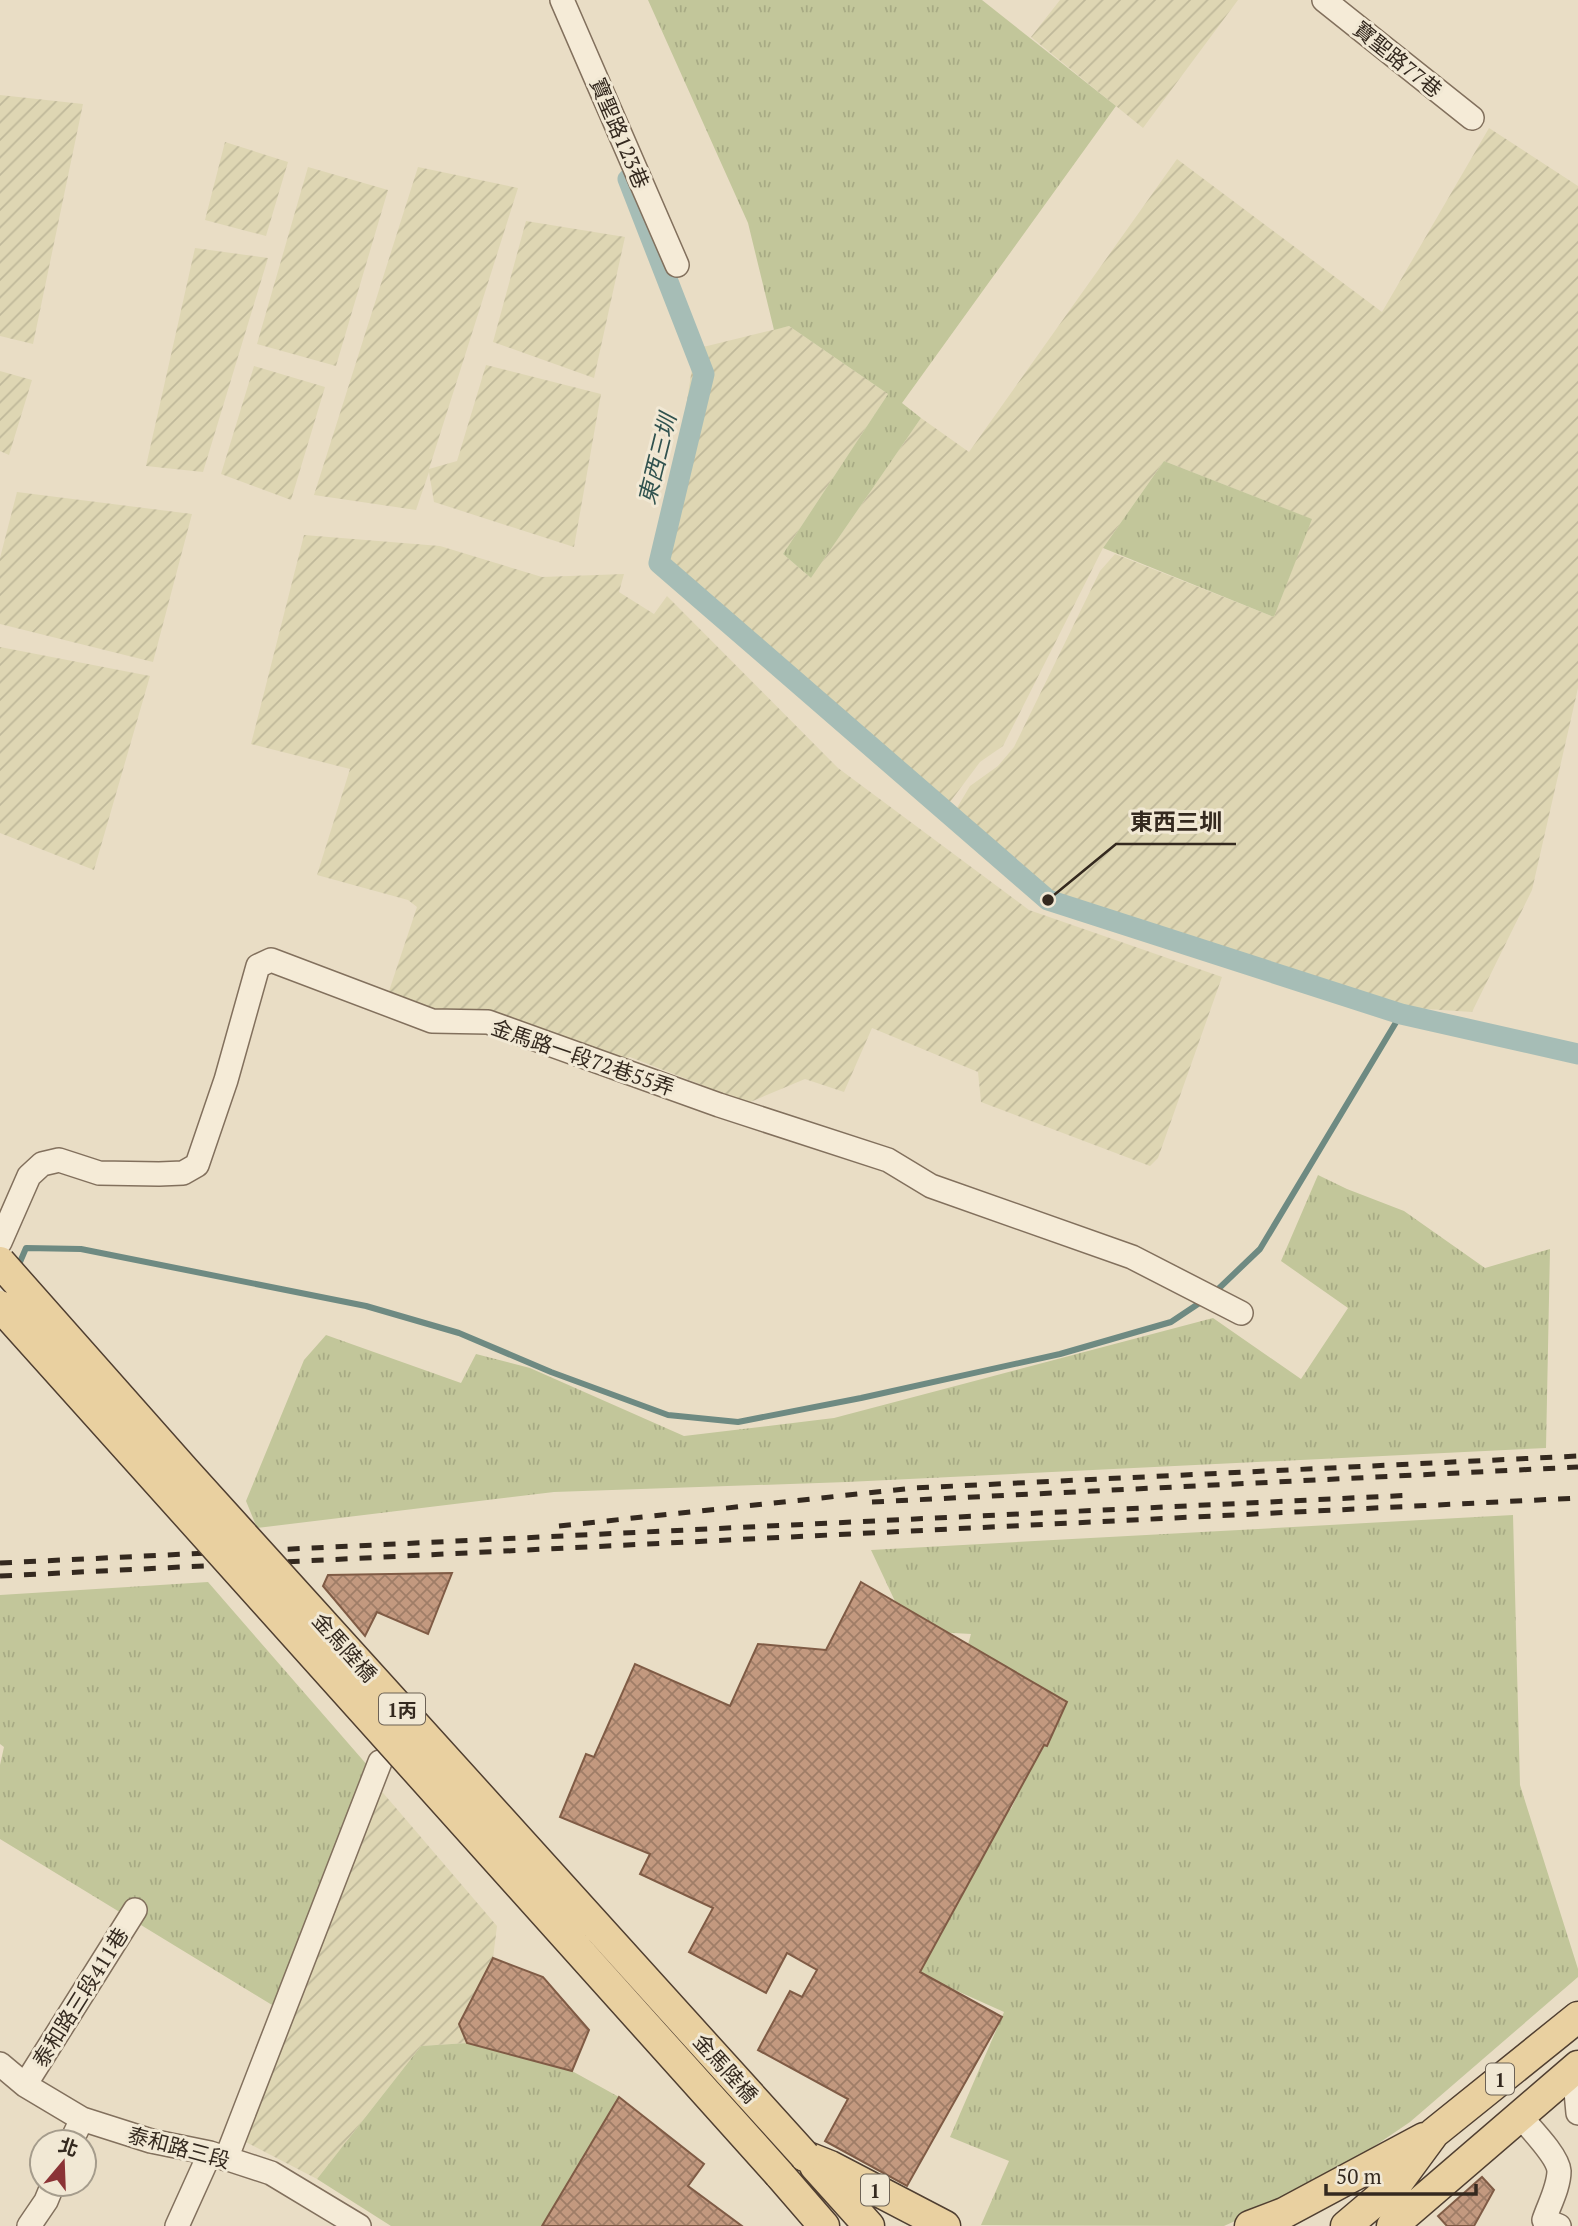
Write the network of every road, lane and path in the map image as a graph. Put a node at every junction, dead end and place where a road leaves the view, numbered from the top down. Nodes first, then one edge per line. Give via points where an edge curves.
1 (562, 0) edge
2 (1324, 0) edge
3 (1472, 118) dead end
4 (677, 265) dead end
5 (1, 1242) edge
6 (0, 1306) edge
7 (1241, 1313) dead end
8 (380, 1762) dead end
9 (135, 1910) dead end
10 (1564, 2029) edge
11 (0, 2064) edge
12 (1577, 2070) edge
13 (25, 2085) junction
14 (1578, 2113) edge
15 (1520, 2116) junction
16 (82, 2119) junction
17 (78, 2128) edge
18 (1434, 2133) junction
19 (218, 2156) junction
20 (805, 2156) junction
21 (47, 2198) edge
22 (29, 2226) edge
23 (177, 2226) edge
24 (359, 2226) edge
25 (824, 2226) edge
26 (869, 2226) edge
27 (945, 2226) edge
28 (1250, 2226) edge
29 (1346, 2226) edge
30 (1392, 2226) edge
31 (1559, 2226) edge

1 - 4 street, 寶聖路123巷
2 - 3 street, 寶聖路77巷
5 - 7 street, 金馬路一段72巷55弄 via 29,1176 42,1164 59,1160 99,1173 147,1174 183,1173 197,1165 258,966 271,960 432,1021 488,1021 719,1105 888,1160 931,1186 1132,1257
5 - 20 main road, 金馬陸橋 / 1丙, bridge via 194,1481
6 - 25 main road, 金馬陸橋 / 1丙, bridge
8 - 19 street
9 - 13 street, 泰和路三段411巷
10 - 12 street
10 - 18 main road, 1
11 - 13 street, 泰和路三段
12 - 14 street
12 - 15 main road, 1
13 - 16 street, 泰和路三段
15 - 30 main road, 1
15 - 31 street via 1559,2168 1544,2220
16 - 17 street
16 - 19 street, 泰和路三段
18 - 28 main road, 1 via 1284,2214
18 - 29 main road, 1 via 1398,2182
19 - 23 street
19 - 24 street, 泰和路三段 via 271,2173
20 - 26 main road, 1丙
20 - 27 main road, 1
21 - 22 street

